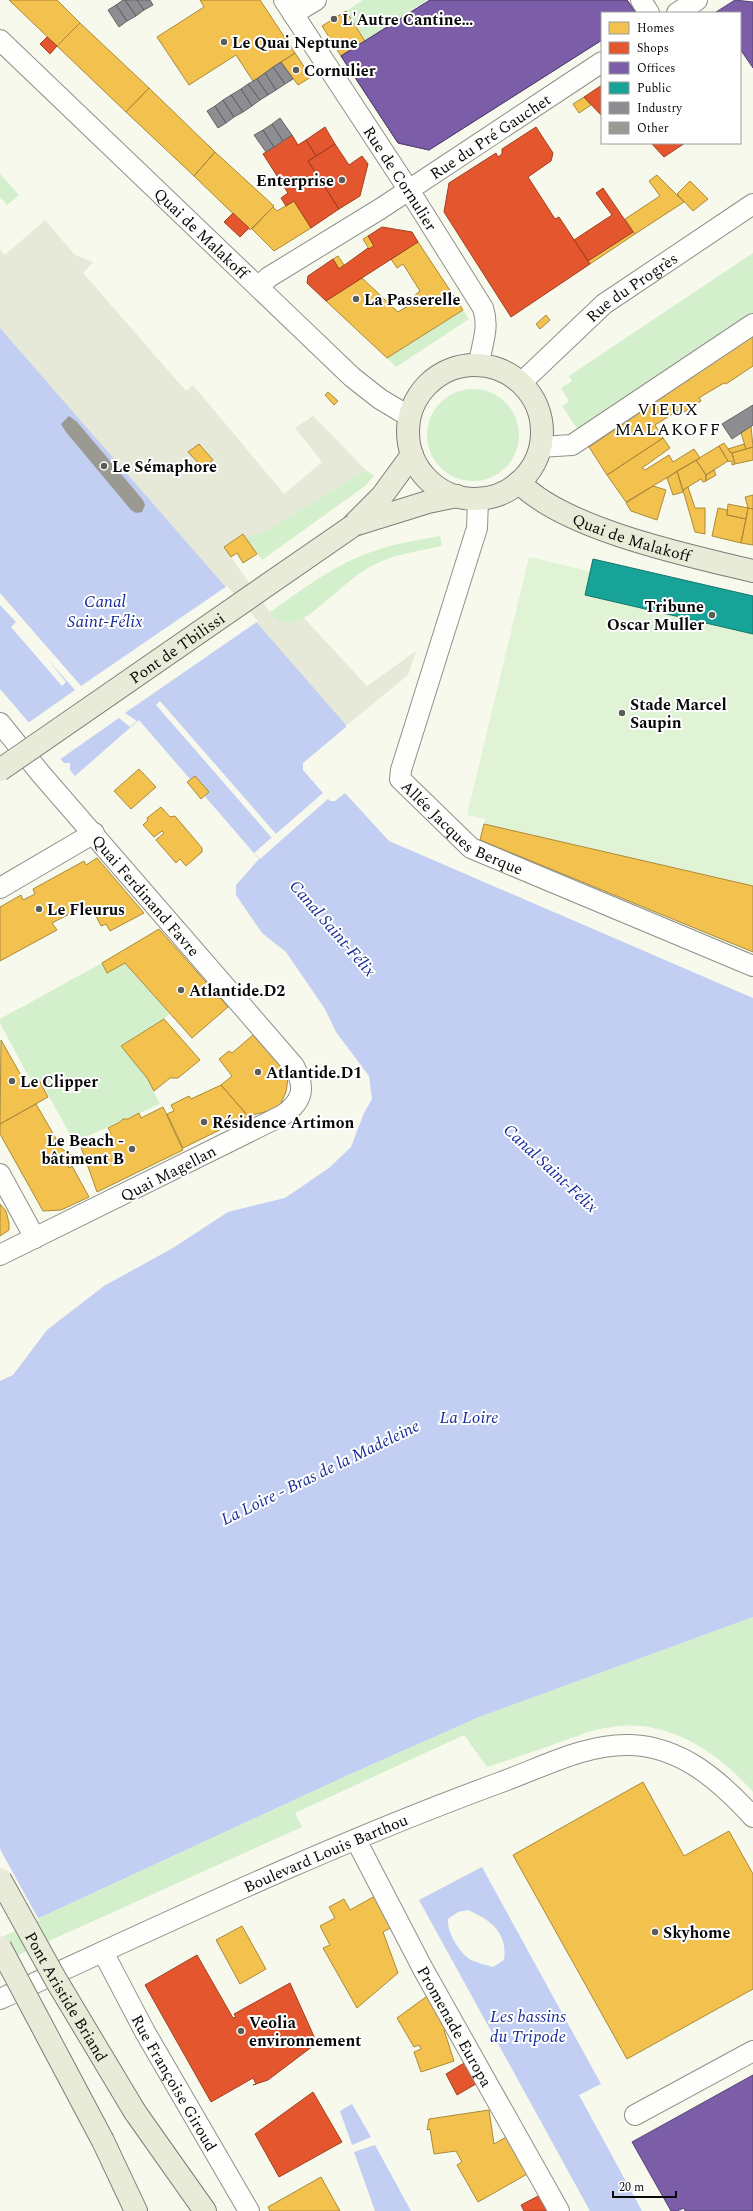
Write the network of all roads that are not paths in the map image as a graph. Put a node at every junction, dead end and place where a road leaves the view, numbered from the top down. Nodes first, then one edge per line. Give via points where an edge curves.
1 (316, 0) edge
2 (641, 0) edge
3 (697, 0) edge
4 (289, 7) edge
5 (648, 12) edge
6 (679, 12) edge
7 (0, 40) edge
8 (601, 63) edge
9 (408, 189) junction
10 (753, 204) edge
11 (258, 287) junction
12 (753, 324) edge
13 (479, 365) junction
14 (520, 383) junction
15 (410, 417) junction
16 (540, 447) junction
17 (412, 455) junction
18 (519, 482) junction
19 (467, 498) junction
20 (354, 525) junction
21 (753, 570) edge
22 (0, 723) edge
23 (0, 770) edge
24 (94, 833) junction
25 (0, 888) edge
26 (753, 966) edge
27 (294, 1066) joint
28 (0, 1174) edge
29 (35, 1238) junction
30 (0, 1255) edge
31 (753, 1817) edge
32 (356, 1840) junction
33 (0, 1880) edge
34 (0, 1947) edge
35 (103, 1952) junction
36 (0, 1999) edge
37 (753, 2051) edge
38 (635, 2116) dead end
39 (136, 2211) edge
40 (205, 2211) edge
41 (249, 2211) edge
42 (559, 2211) edge

1 - 4 street
2 - 5 street
3 - 6 street
4 - 9 street, Rue de Cornulier
7 - 11 street, Quai de Malakoff
8 - 9 street, Rue du Pré Gauchet
9 - 11 street, Rue du Pré Gauchet via 269,277
9 - 13 street, Rue de Cornulier via 483,308 486,333
10 - 14 street, Rue du Progrès via 604,304
11 - 15 street, Quai de Malakoff via 352,377 380,399
12 - 16 street via 572,445
13 - 14 main road via 495,368
13 - 15 main road via 449,370 431,381 418,398
14 - 16 main road via 529,392 539,412 542,424
15 - 17 main road via 408,430
16 - 18 main road via 533,467
17 - 19 main road via 429,481 447,493
17 - 20 main road, Pont de Tbilissi via 382,496
18 - 19 main road via 500,494
18 - 21 main road, Quai de Malakoff via 529,493 589,524 647,543
19 - 20 main road, Pont de Tbilissi via 428,502
19 - 26 street, Allée Jacques Berque via 477,528 400,770 400,779 471,848
20 - 23 main road, Pont de Tbilissi, bridge
22 - 24 street, Quai Ferdinand Favre
24 - 25 street
24 - 27 street, Quai Ferdinand Favre
27 - 29 street, Quai Magellan via 300,1078 302,1092 295,1106 283,1115
28 - 29 street
29 - 30 street, Quai Magellan
31 - 32 street, Boulevard Louis Barthou via 711,1776 687,1760 662,1750 625,1745 584,1752 444,1803
32 - 35 street, Boulevard Louis Barthou
32 - 42 street, Promenade Europa via 423,1969
33 - 40 main road, Pont Aristide Briand, bridge via 135,2112
34 - 39 main road, bridge via 103,2141
35 - 36 street, Boulevard Louis Barthou
35 - 41 street, Rue Françoise Giroud via 145,2032
37 - 38 street

